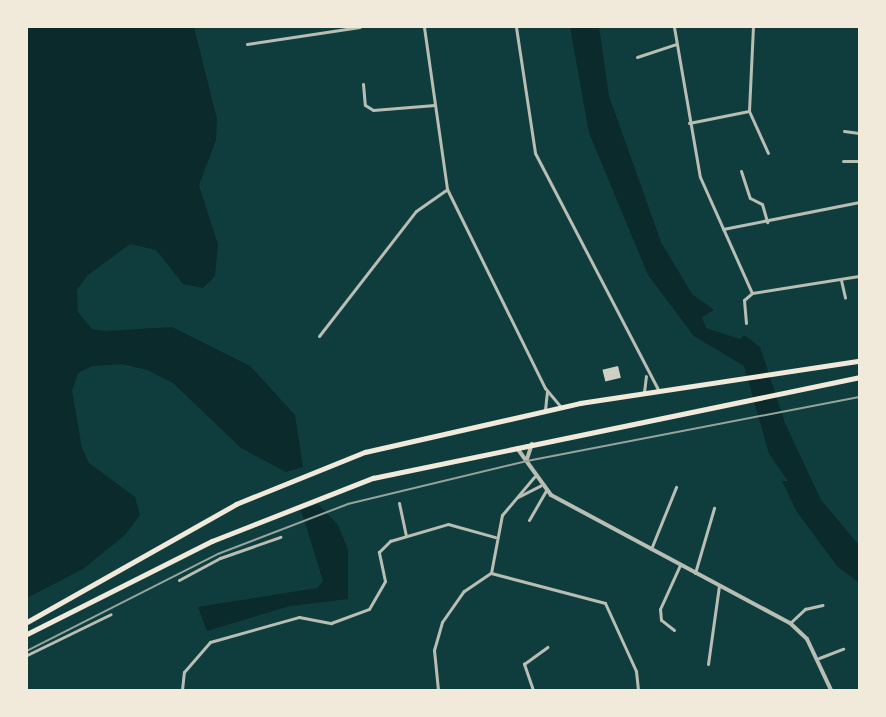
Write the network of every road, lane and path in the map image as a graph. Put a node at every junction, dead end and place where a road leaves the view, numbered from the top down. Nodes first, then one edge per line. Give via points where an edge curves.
1 (360, 27) edge
2 (424, 27) edge
3 (516, 27) edge
4 (674, 27) edge
5 (753, 27) edge
6 (247, 44) dead end
7 (676, 44) junction
8 (637, 57) dead end
9 (363, 84) dead end
10 (435, 105) junction
11 (749, 111) junction
12 (689, 123) junction
13 (844, 131) dead end
14 (859, 133) edge
15 (768, 153) dead end
16 (843, 161) dead end
17 (859, 161) edge
18 (741, 171) dead end
19 (447, 189) junction
20 (859, 202) edge
21 (767, 222) junction
22 (723, 229) junction
23 (859, 276) edge
24 (842, 280) junction
25 (752, 293) junction
26 (845, 298) dead end
27 (746, 323) dead end
28 (319, 336) dead end
29 (859, 362) edge
30 (646, 371) junction
31 (859, 377) edge
32 (657, 389) junction
33 (547, 390) junction
34 (644, 392) junction
35 (561, 407) junction
36 (545, 410) junction
37 (532, 443) junction
38 (516, 446) junction
39 (527, 461) junction
40 (534, 477) junction
41 (540, 486) junction
42 (676, 487) dead end
43 (546, 491) junction
44 (517, 498) junction
45 (399, 503) dead end
46 (714, 508) dead end
47 (529, 520) dead end
48 (406, 535) junction
49 (280, 537) dead end
50 (495, 537) junction
51 (651, 549) junction
52 (680, 565) junction
53 (491, 573) junction
54 (695, 573) junction
55 (105, 580) junction
56 (179, 580) dead end
57 (120, 585) junction
58 (719, 586) junction
59 (823, 605) dead end
60 (111, 614) dead end
61 (27, 622) edge
62 (790, 623) junction
63 (674, 630) dead end
64 (27, 634) edge
65 (547, 647) dead end
66 (843, 649) dead end
67 (27, 655) edge
68 (819, 658) junction
69 (708, 664) dead end
70 (182, 690) edge
71 (438, 690) edge
72 (533, 690) edge
73 (638, 690) edge
74 (775, 690) edge
75 (785, 690) edge
76 (831, 690) edge

1 - 6 street
2 - 10 street
3 - 30 street via 535,153
4 - 7 street
5 - 11 street
7 - 8 street
7 - 12 street
9 - 10 street via 365,105 372,110
10 - 19 street
11 - 12 street
11 - 15 street
12 - 22 street via 700,177
13 - 14 street
16 - 17 street
18 - 21 street via 748,196 762,204
19 - 28 street via 416,211
19 - 33 street
20 - 21 street
21 - 22 street
22 - 25 street
23 - 24 street
24 - 25 street
24 - 26 street
25 - 27 street via 744,300
29 - 32 highway via 729,384
30 - 32 street
30 - 34 street
31 - 37 highway
32 - 34 highway
33 - 35 street
33 - 36 street
34 - 35 highway
35 - 36 highway
36 - 55 highway via 395,444 276,484
37 - 38 highway
37 - 39 street
38 - 39 street
38 - 57 highway via 392,472 325,494
39 - 40 street
40 - 41 street
40 - 44 street
41 - 43 street
41 - 44 street
42 - 51 street
43 - 47 street
43 - 51 street
44 - 50 street via 502,515
45 - 48 street
46 - 54 street
48 - 50 street via 448,524
48 - 70 street via 380,548 385,581 369,609 331,623 300,617 210,642 184,672
49 - 56 street via 220,558
50 - 53 street
51 - 52 street
52 - 54 street
52 - 63 street via 660,609 661,620
53 - 71 street via 464,591 442,622 434,650
53 - 73 street via 605,603 636,671
54 - 58 street
55 - 57 highway
55 - 61 highway
57 - 64 highway
58 - 62 street
58 - 69 street
59 - 62 street via 805,609
60 - 67 street
62 - 68 street
65 - 72 street via 524,664
66 - 68 street
68 - 76 street
74 - 75 street

